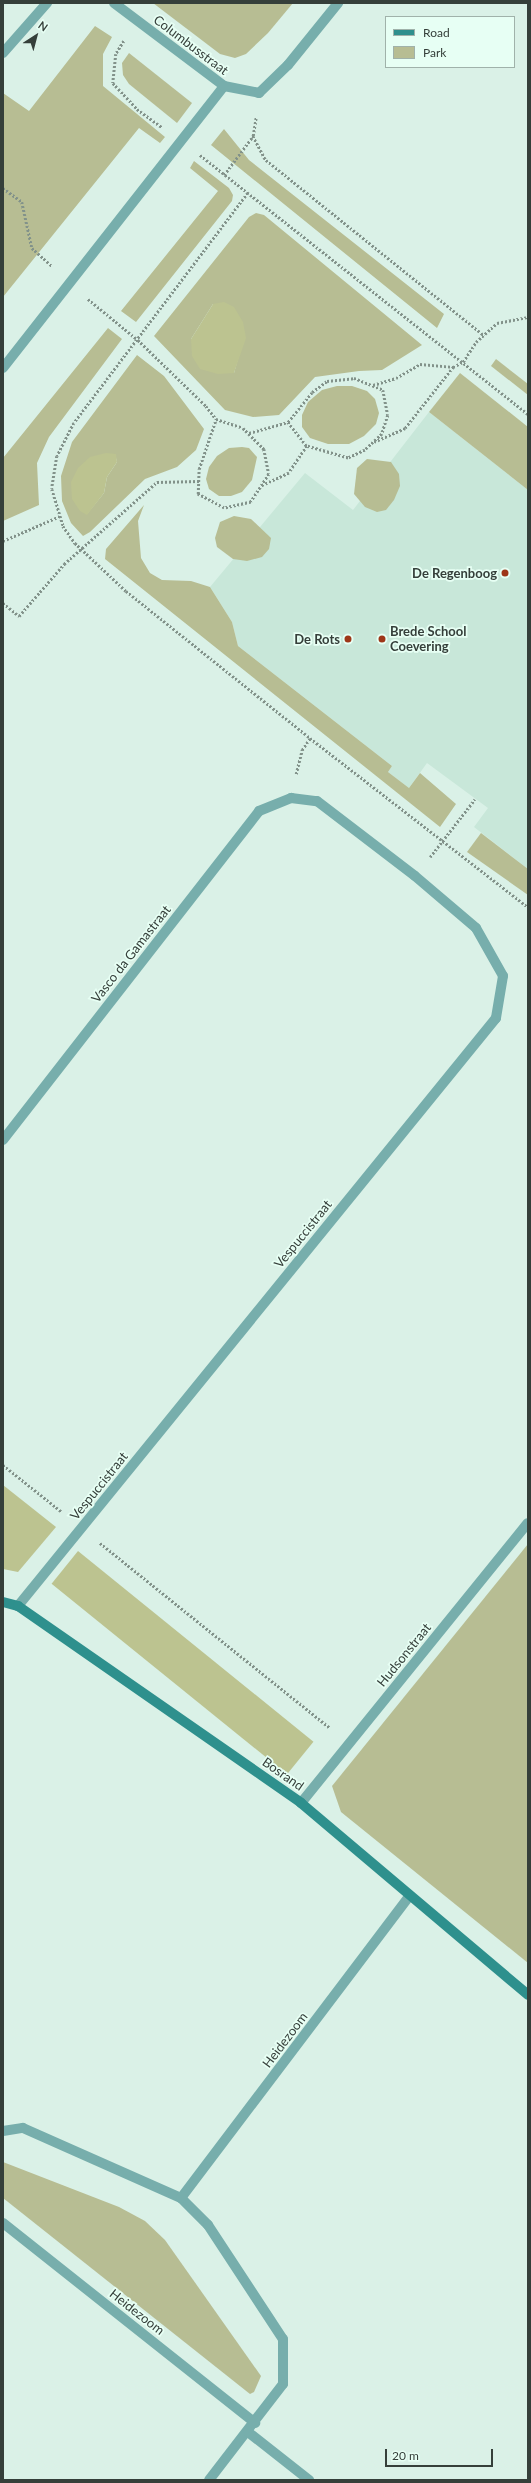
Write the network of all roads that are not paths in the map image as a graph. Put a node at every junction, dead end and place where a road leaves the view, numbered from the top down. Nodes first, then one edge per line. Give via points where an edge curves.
1 (47, 3) edge
2 (114, 3) edge
3 (338, 3) edge
4 (3, 53) edge
5 (224, 86) junction
6 (3, 368) edge
7 (414, 876) joint
8 (3, 1140) edge
9 (528, 1523) edge
10 (3, 1602) edge
11 (18, 1606) junction
12 (301, 1803) junction
13 (410, 1897) junction
14 (528, 1995) edge
15 (3, 2131) edge
16 (181, 2198) junction
17 (3, 2223) edge
18 (255, 2423) junction
19 (248, 2432) junction
20 (209, 2480) edge
21 (309, 2480) edge

1 - 4 street
2 - 5 street, Columbusstraat
3 - 5 street, Columbusstraat via 288,65 259,93
5 - 6 street
7 - 8 street, Vasco da Gamastraat via 317,801 291,798 259,811
7 - 11 street, Vespuccistraat via 476,928 503,976 496,1018
9 - 12 street, Hudsonstraat
10 - 11 street, Bosrand
11 - 12 street, Bosrand
12 - 13 street, Bosrand
13 - 14 street, Bosrand
13 - 16 street, Heidezoom
15 - 16 street via 23,2128
16 - 18 street via 208,2225 283,2339 283,2384
17 - 18 street, Heidezoom
18 - 19 street
19 - 20 street
19 - 21 street

